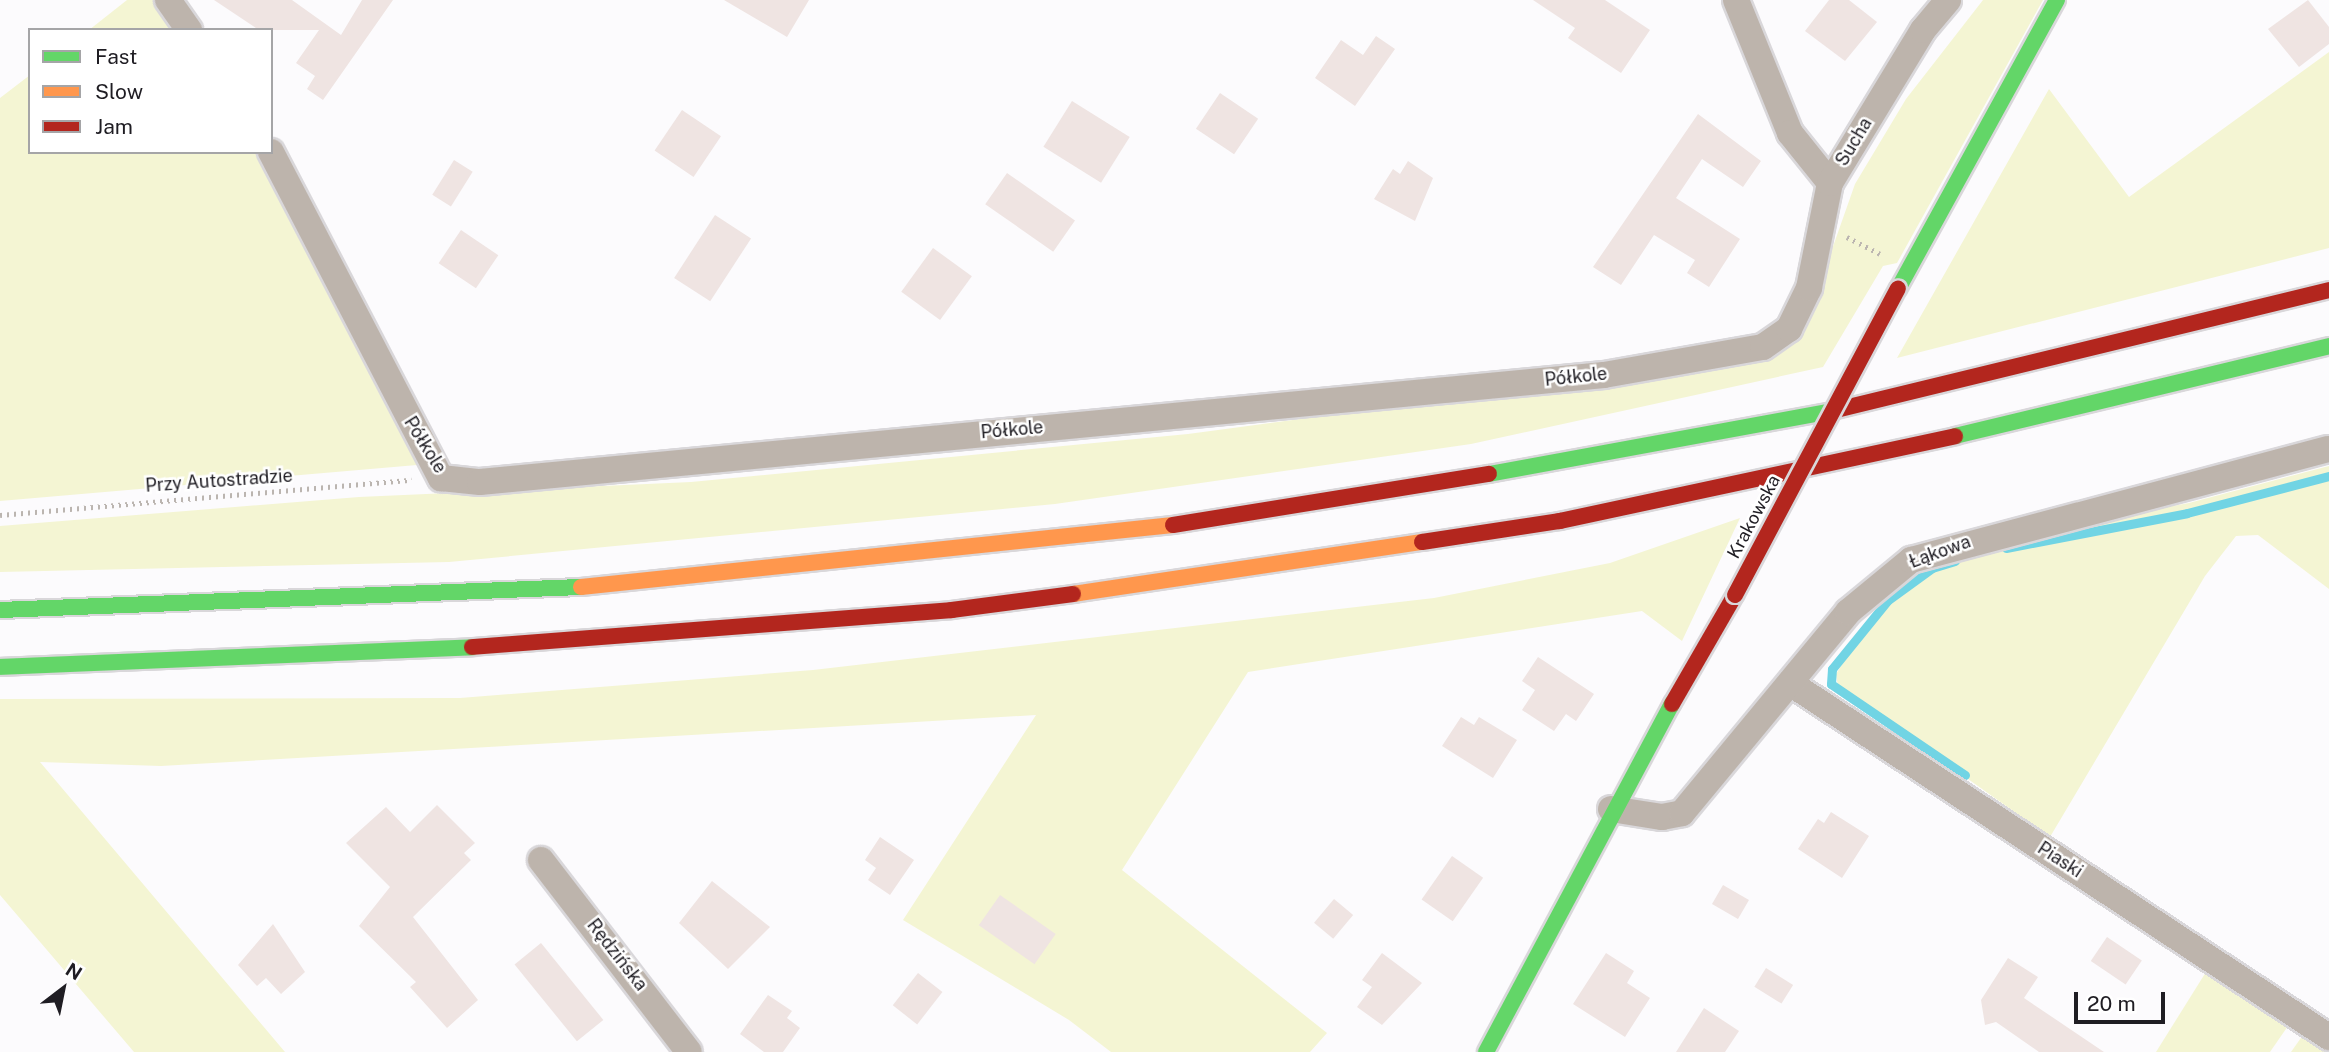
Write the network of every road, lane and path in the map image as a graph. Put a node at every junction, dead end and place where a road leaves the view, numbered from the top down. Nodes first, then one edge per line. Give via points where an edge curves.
1 (168, 0) edge
2 (1736, 0) edge
3 (1948, 0) edge
4 (2057, 0) edge
5 (188, 28) edge
6 (272, 154) edge
7 (1830, 183) junction
8 (1822, 224) junction
9 (1909, 269) junction
10 (2329, 290) edge
11 (2329, 346) edge
12 (2329, 449) edge
13 (441, 478) junction
14 (0, 515) edge
15 (0, 610) edge
16 (0, 667) edge
17 (1790, 683) junction
18 (1611, 809) junction
19 (541, 860) dead end
20 (2329, 1037) edge
21 (689, 1052) edge
22 (1486, 1052) edge

1 - 5 street
2 - 7 street, Sucha via 1790,133
3 - 7 street, Sucha via 1923,30
4 - 9 main road, Krakowska
6 - 13 street, Półkole
7 - 8 street, Półkole
8 - 9 path
8 - 13 street, Półkole via 1809,288 1789,329 1763,347 1604,375 480,482
9 - 18 main road, Krakowska, bridge via 1735,594
10 - 15 main road via 1906,395 1684,442 1222,519 844,564 553,589
11 - 16 main road via 1823,468 1560,521 1203,576 952,610 576,642
12 - 17 street, Łąkowa via 1911,560 1874,584
13 - 14 path, Przy Autostradzie
17 - 18 street, Łąkowa via 1682,813 1662,817
17 - 20 street, Piaski
18 - 22 main road, Krakowska
19 - 21 street, Rędzińska

